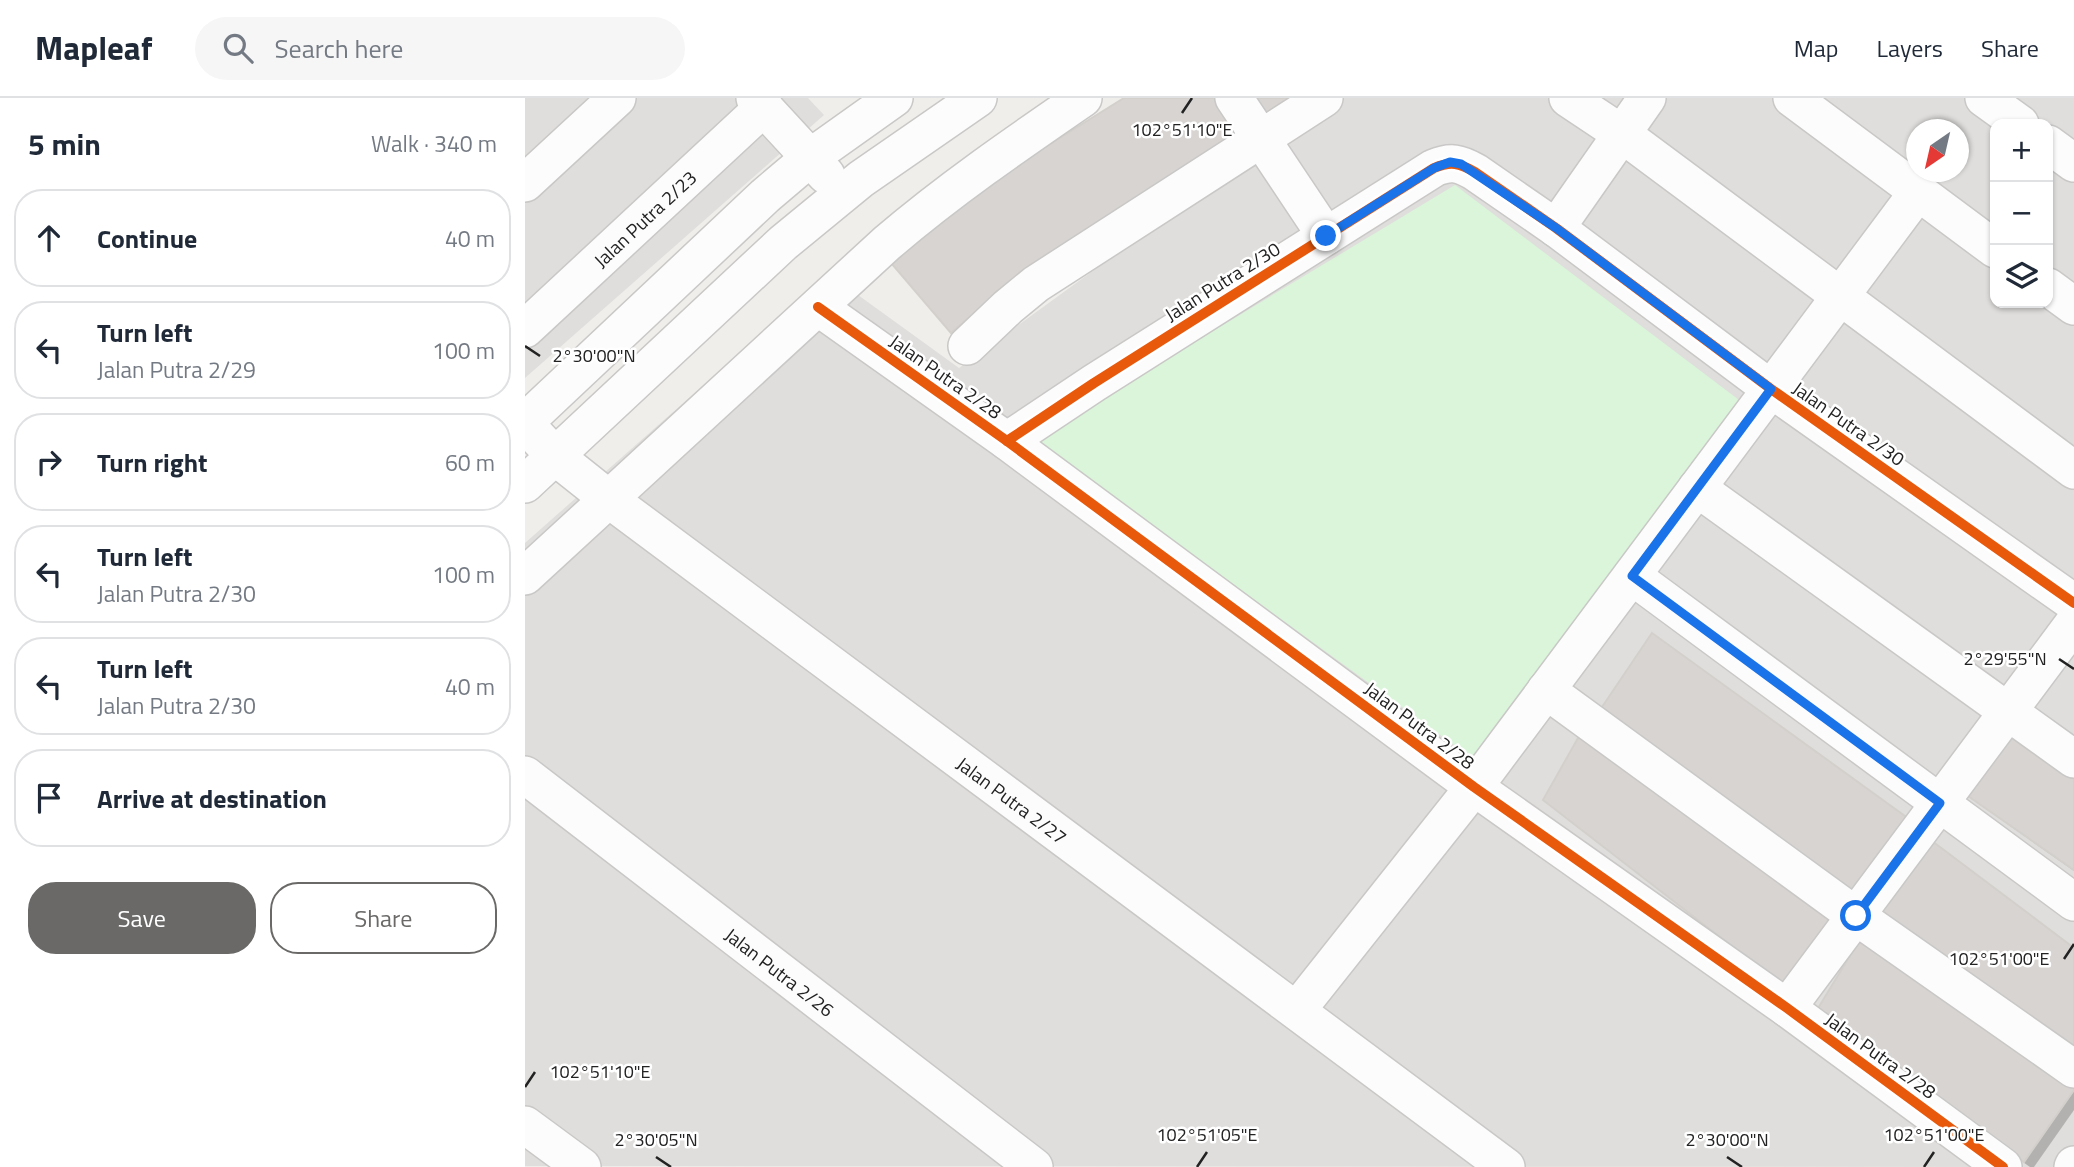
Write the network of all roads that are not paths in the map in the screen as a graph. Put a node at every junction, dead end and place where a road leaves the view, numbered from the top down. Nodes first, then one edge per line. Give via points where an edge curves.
1 (617, 98) edge
2 (894, 98) edge
3 (978, 98) edge
4 (1083, 98) edge
5 (1234, 98) edge
6 (1324, 98) edge
7 (1568, 98) edge
8 (1647, 98) edge
9 (1792, 98) edge
10 (1984, 98) edge
11 (760, 102) edge
12 (2013, 119) edge
13 (1622, 134) junction
14 (1261, 138) junction
15 (2053, 148) edge
16 (811, 158) junction
17 (2074, 163) edge
18 (525, 183) edge
19 (1918, 192) junction
20 (842, 194) junction
21 (1556, 228) junction
22 (1326, 236) junction
23 (1990, 245) edge
24 (2053, 291) edge
25 (1840, 297) junction
26 (2074, 306) edge
27 (818, 307) junction
28 (525, 329) edge
29 (967, 346) dead end
30 (1771, 389) junction
31 (525, 423) edge
32 (1007, 440) junction
33 (556, 457) junction
34 (2074, 470) edge
35 (525, 484) edge
36 (1697, 488) junction
37 (610, 500) junction
38 (525, 576) edge
39 (1632, 576) junction
40 (2074, 603) edge
41 (2074, 623) edge
42 (1546, 690) junction
43 (2008, 712) junction
44 (2074, 759) edge
45 (525, 775) edge
46 (1474, 786) junction
47 (1940, 803) junction
48 (2074, 902) edge
49 (1856, 916) junction
50 (1787, 1008) junction
51 (1297, 1010) junction
52 (2074, 1069) edge
53 (525, 1125) edge
54 (582, 1167) edge
55 (1034, 1167) edge
56 (1506, 1167) edge
57 (2003, 1167) edge

1 - 18 street
2 - 16 street
3 - 20 street
4 - 27 street via 931,205
5 - 14 street
6 - 14 street
7 - 13 street
8 - 13 street
9 - 19 street
10 - 12 street
11 - 16 street
11 - 28 street, Jalan Putra 2/23
13 - 21 street
13 - 25 street
14 - 22 street
14 - 29 street via 1036,284
15 - 17 street
16 - 20 street
16 - 31 street
19 - 23 street
19 - 25 street
20 - 33 street via 783,243
21 - 22 street, Jalan Putra 2/30 via 1475,172 1450,162
21 - 30 street, Jalan Putra 2/30
22 - 32 street, Jalan Putra 2/30
24 - 26 street
25 - 30 street
25 - 34 street
27 - 32 street, Jalan Putra 2/28
27 - 37 street
30 - 36 street
30 - 40 street, Jalan Putra 2/30
31 - 33 street, Jalan Putra 2/27
32 - 46 street, Jalan Putra 2/28
33 - 35 street
33 - 37 street, Jalan Putra 2/27
36 - 39 street
36 - 43 street
37 - 38 street
37 - 51 street, Jalan Putra 2/27
39 - 42 street
39 - 47 street
41 - 43 street
42 - 46 street
42 - 49 street
43 - 44 street
43 - 47 street
45 - 55 street, Jalan Putra 2/26
46 - 50 street, Jalan Putra 2/28
46 - 51 street
47 - 48 street
47 - 49 street
49 - 50 street
49 - 52 street
50 - 57 street, Jalan Putra 2/28
51 - 56 street, Jalan Putra 2/27
53 - 54 street

